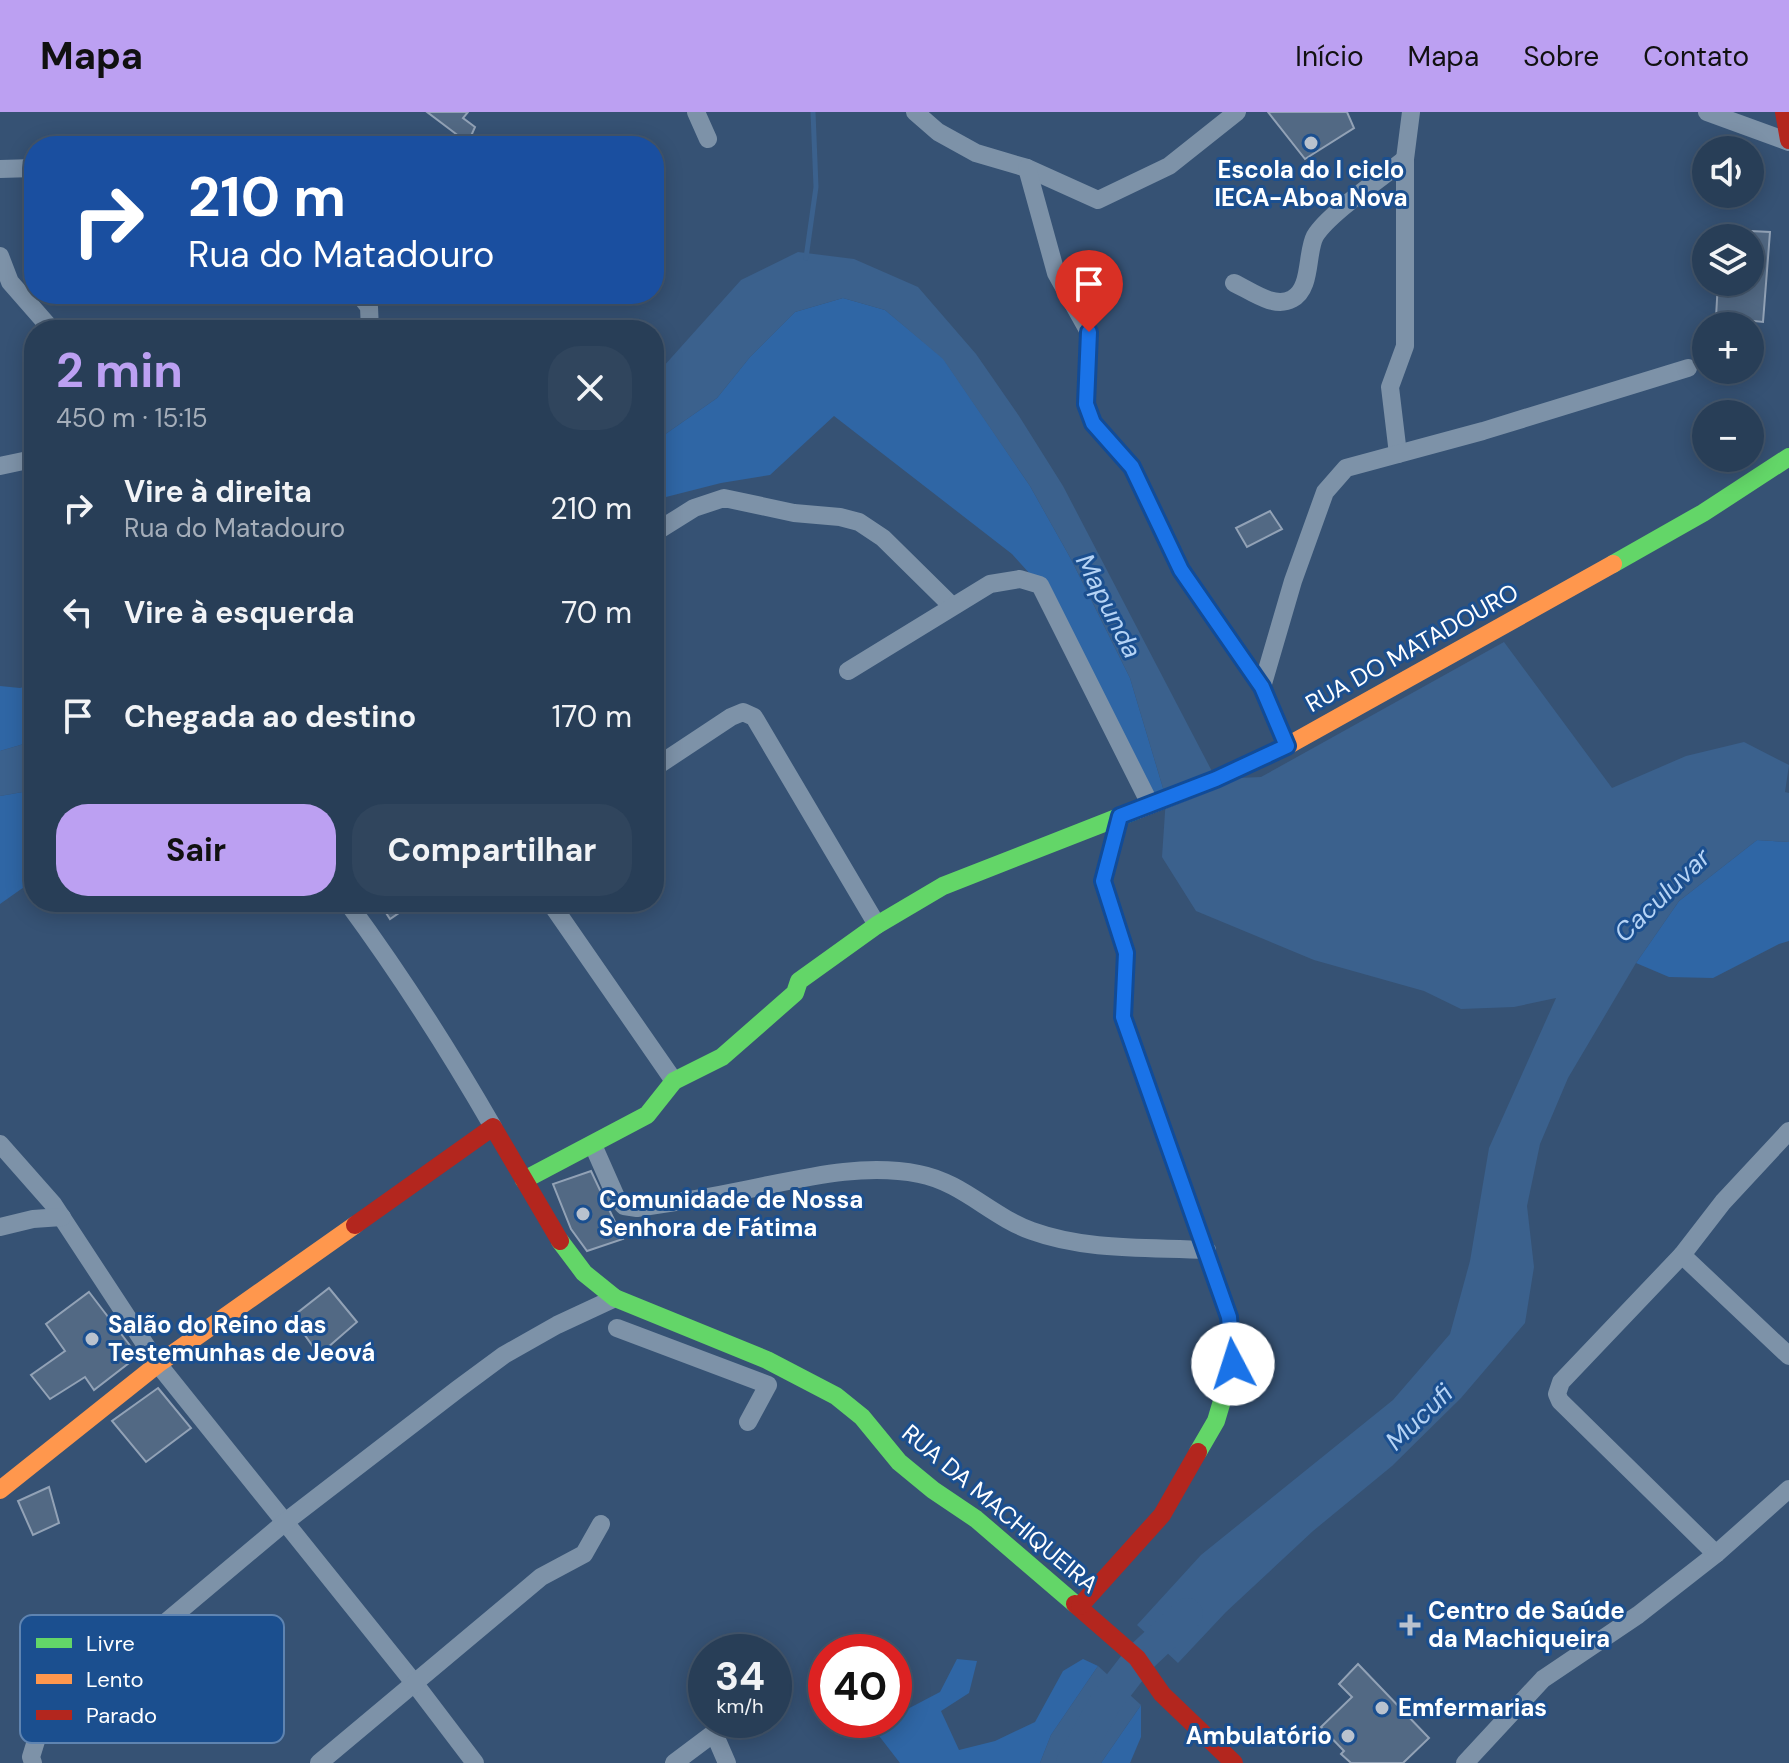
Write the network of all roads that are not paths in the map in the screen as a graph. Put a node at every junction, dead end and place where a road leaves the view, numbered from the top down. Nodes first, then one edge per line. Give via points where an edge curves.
1 (696, 112) edge
2 (915, 112) edge
3 (1237, 112) edge
4 (1707, 112) edge
5 (1784, 112) edge
6 (1406, 116) edge
7 (708, 139) dead end
8 (1789, 141) edge
9 (1405, 159) junction
10 (24, 168) edge
11 (1027, 168) junction
12 (0, 169) edge
13 (0, 256) edge
14 (1234, 283) dead end
15 (24, 298) edge
16 (29, 304) edge
17 (43, 320) edge
18 (1688, 368) dead end
19 (1398, 454) junction
20 (1789, 457) edge
21 (24, 461) edge
22 (0, 466) edge
23 (664, 527) edge
24 (952, 606) junction
25 (848, 671) dead end
26 (1262, 687) junction
27 (1287, 746) junction
28 (664, 761) edge
29 (1158, 801) junction
30 (1120, 816) junction
31 (354, 912) edge
32 (557, 912) edge
33 (877, 925) junction
34 (674, 1081) junction
35 (493, 1127) junction
36 (1789, 1131) edge
37 (0, 1144) edge
38 (593, 1145) junction
39 (524, 1180) junction
40 (62, 1217) junction
41 (0, 1227) edge
42 (1207, 1250) junction
43 (1682, 1255) junction
44 (615, 1298) junction
45 (617, 1328) dead end
46 (1789, 1356) edge
47 (158, 1364) junction
48 (748, 1422) dead end
49 (1789, 1489) edge
50 (0, 1490) edge
51 (284, 1523) junction
52 (601, 1524) dead end
53 (1716, 1554) junction
54 (1080, 1606) junction
55 (174, 1615) edge
56 (415, 1684) junction
57 (35, 1743) edge
58 (33, 1763) edge
59 (319, 1763) edge
60 (475, 1763) edge
61 (674, 1763) edge
62 (727, 1763) edge
63 (1234, 1763) edge
64 (1465, 1763) edge

1 - 7 street
2 - 11 street via 976,153
3 - 11 street via 1169,166 1098,200
4 - 8 street
5 - 8 street
6 - 9 street
9 - 14 street via 1324,225 1313,239 1300,291 1292,299 1275,303
9 - 19 street via 1405,346 1390,387
10 - 12 street
11 - 26 street via 1056,273 1089,332 1086,404 1093,423 1132,467 1181,570
13 - 15 street via 10,282
16 - 17 street
18 - 19 street
19 - 26 street via 1346,468 1325,492
20 - 27 street, RUA DO MATADOURO via 1703,513
21 - 22 street
23 - 24 street via 724,498 859,522 883,538
24 - 25 street
24 - 29 street via 990,584 1020,579 1040,585
26 - 27 street
27 - 29 street, RUA DO MATADOURO
28 - 33 street via 731,717 743,712 754,717
29 - 30 street, RUA DO MATADOURO
30 - 33 street, RUA DO MATADOURO via 943,886
30 - 42 street via 1103,881 1126,953 1123,1017
31 - 35 street, RUA DA MACHIQUEIRA via 456,1062
32 - 34 street
33 - 34 street, RUA DO MATADOURO via 799,981 795,993 722,1057
34 - 38 street, RUA DO MATADOURO via 647,1115
35 - 39 street, RUA DA MACHIQUEIRA
35 - 47 street
36 - 43 street
37 - 40 street
38 - 39 street, RUA DO MATADOURO
38 - 42 street via 624,1206 637,1208 814,1175 916,1173 940,1179 1030,1231 1075,1243
39 - 44 street, RUA DA MACHIQUEIRA via 565,1250
40 - 41 street
40 - 47 street
42 - 54 street via 1229,1317 1233,1364 1216,1421 1162,1515
43 - 46 street
43 - 53 street via 1561,1382 1557,1394
44 - 51 street via 504,1355
44 - 54 street, RUA DA MACHIQUEIRA via 767,1360 836,1396 862,1417 899,1462
45 - 48 street via 768,1385
47 - 50 street
47 - 51 street
49 - 53 street
51 - 55 street
51 - 56 street
52 - 56 street via 584,1554 541,1577
53 - 64 street via 1543,1679
54 - 63 street, RUA DA MACHIQUEIRA via 1137,1658 1162,1694
56 - 59 street
56 - 60 street
57 - 58 street
61 - 62 street via 714,1733

